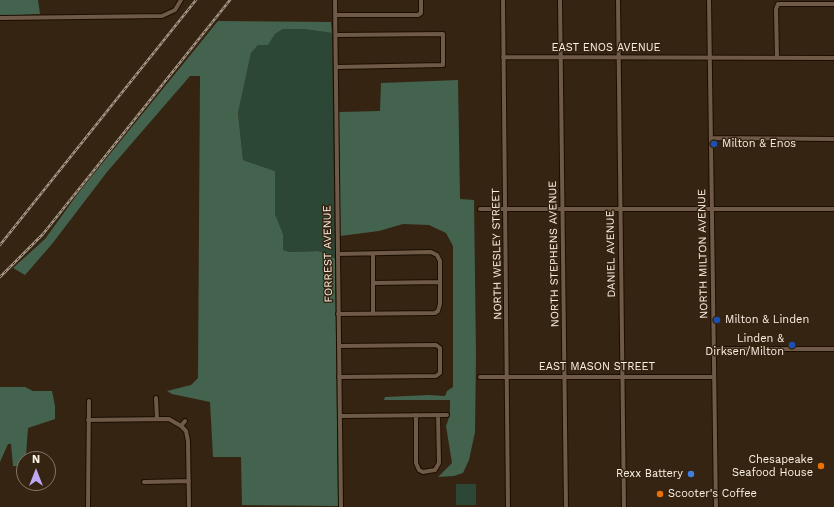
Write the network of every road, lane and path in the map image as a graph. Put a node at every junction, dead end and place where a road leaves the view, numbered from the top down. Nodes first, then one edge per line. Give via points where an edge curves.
1 (181, 0) edge
2 (335, 0) edge
3 (421, 0) edge
4 (503, 0) edge
5 (560, 0) edge
6 (618, 0) edge
7 (709, 0) edge
8 (834, 4) edge
9 (335, 16) junction
10 (0, 18) edge
11 (336, 35) junction
12 (503, 57) junction
13 (560, 57) junction
14 (618, 57) junction
15 (710, 58) junction
16 (776, 58) junction
17 (834, 58) edge
18 (336, 67) junction
19 (711, 138) junction
20 (834, 138) edge
21 (480, 209) dead end
22 (505, 209) junction
23 (620, 209) junction
24 (834, 209) edge
25 (562, 210) junction
26 (712, 210) junction
27 (338, 254) junction
28 (373, 254) junction
29 (440, 282) junction
30 (373, 283) junction
31 (338, 314) junction
32 (373, 314) junction
33 (339, 346) junction
34 (714, 349) junction
35 (834, 349) edge
36 (507, 376) junction
37 (564, 376) junction
38 (622, 376) junction
39 (339, 377) junction
40 (480, 377) dead end
41 (714, 377) junction
42 (156, 398) dead end
43 (88, 401) dead end
44 (416, 415) junction
45 (438, 415) junction
46 (447, 415) dead end
47 (341, 416) junction
48 (157, 419) junction
49 (88, 420) junction
50 (186, 421) dead end
51 (181, 426) junction
52 (189, 481) junction
53 (144, 482) dead end
54 (88, 507) edge
55 (189, 507) edge
56 (341, 507) edge
57 (508, 507) edge
58 (566, 507) edge
59 (624, 507) edge
60 (716, 507) edge

1 - 10 street via 171,13 154,17
2 - 9 street, FORREST AVENUE
3 - 9 street via 421,13 418,15
4 - 12 street, NORTH WESLEY STREET
5 - 13 street, NORTH STEPHENS AVENUE
6 - 14 street, DANIEL AVENUE
7 - 15 street, NORTH MILTON AVENUE
8 - 16 street via 778,4
9 - 11 street, FORREST AVENUE
11 - 18 street, FORREST AVENUE
11 - 18 street via 443,34 443,66
12 - 13 street, EAST ENOS AVENUE
12 - 22 street, NORTH WESLEY STREET
13 - 14 street, EAST ENOS AVENUE
13 - 25 street, NORTH STEPHENS AVENUE
14 - 15 street, EAST ENOS AVENUE
14 - 23 street, DANIEL AVENUE
15 - 16 street, EAST ENOS AVENUE
15 - 19 street, NORTH MILTON AVENUE
16 - 17 street, EAST ENOS AVENUE
18 - 27 street, FORREST AVENUE
19 - 20 street
19 - 26 street, NORTH MILTON AVENUE
21 - 22 street
22 - 25 street
22 - 36 street, NORTH WESLEY STREET
23 - 25 street
23 - 26 street
23 - 38 street, DANIEL AVENUE
24 - 26 street
25 - 37 street, NORTH STEPHENS AVENUE
26 - 34 street, NORTH MILTON AVENUE
27 - 28 street
27 - 31 street, FORREST AVENUE
28 - 29 street via 435,253 439,258
28 - 30 street
29 - 30 street
29 - 32 street via 439,308 435,313
30 - 32 street
31 - 32 street
31 - 33 street, FORREST AVENUE
33 - 39 street, FORREST AVENUE
33 - 39 street via 436,345 440,348 440,372 436,376
34 - 35 street
34 - 41 street, NORTH MILTON AVENUE
36 - 37 street, EAST MASON STREET
36 - 40 street, EAST MASON STREET
36 - 57 street, NORTH WESLEY STREET
37 - 38 street, EAST MASON STREET
37 - 58 street, NORTH STEPHENS AVENUE
38 - 41 street, EAST MASON STREET
38 - 59 street, DANIEL AVENUE
39 - 47 street, FORREST AVENUE
41 - 60 street, NORTH MILTON AVENUE
42 - 48 street
43 - 49 street
44 - 45 street
44 - 45 street via 416,463 423,472 435,470 439,463
44 - 47 street
45 - 46 street
47 - 56 street, FORREST AVENUE
48 - 49 street
48 - 51 street via 169,419
49 - 54 street
50 - 51 street
51 - 52 street via 187,436
52 - 53 street
52 - 55 street

